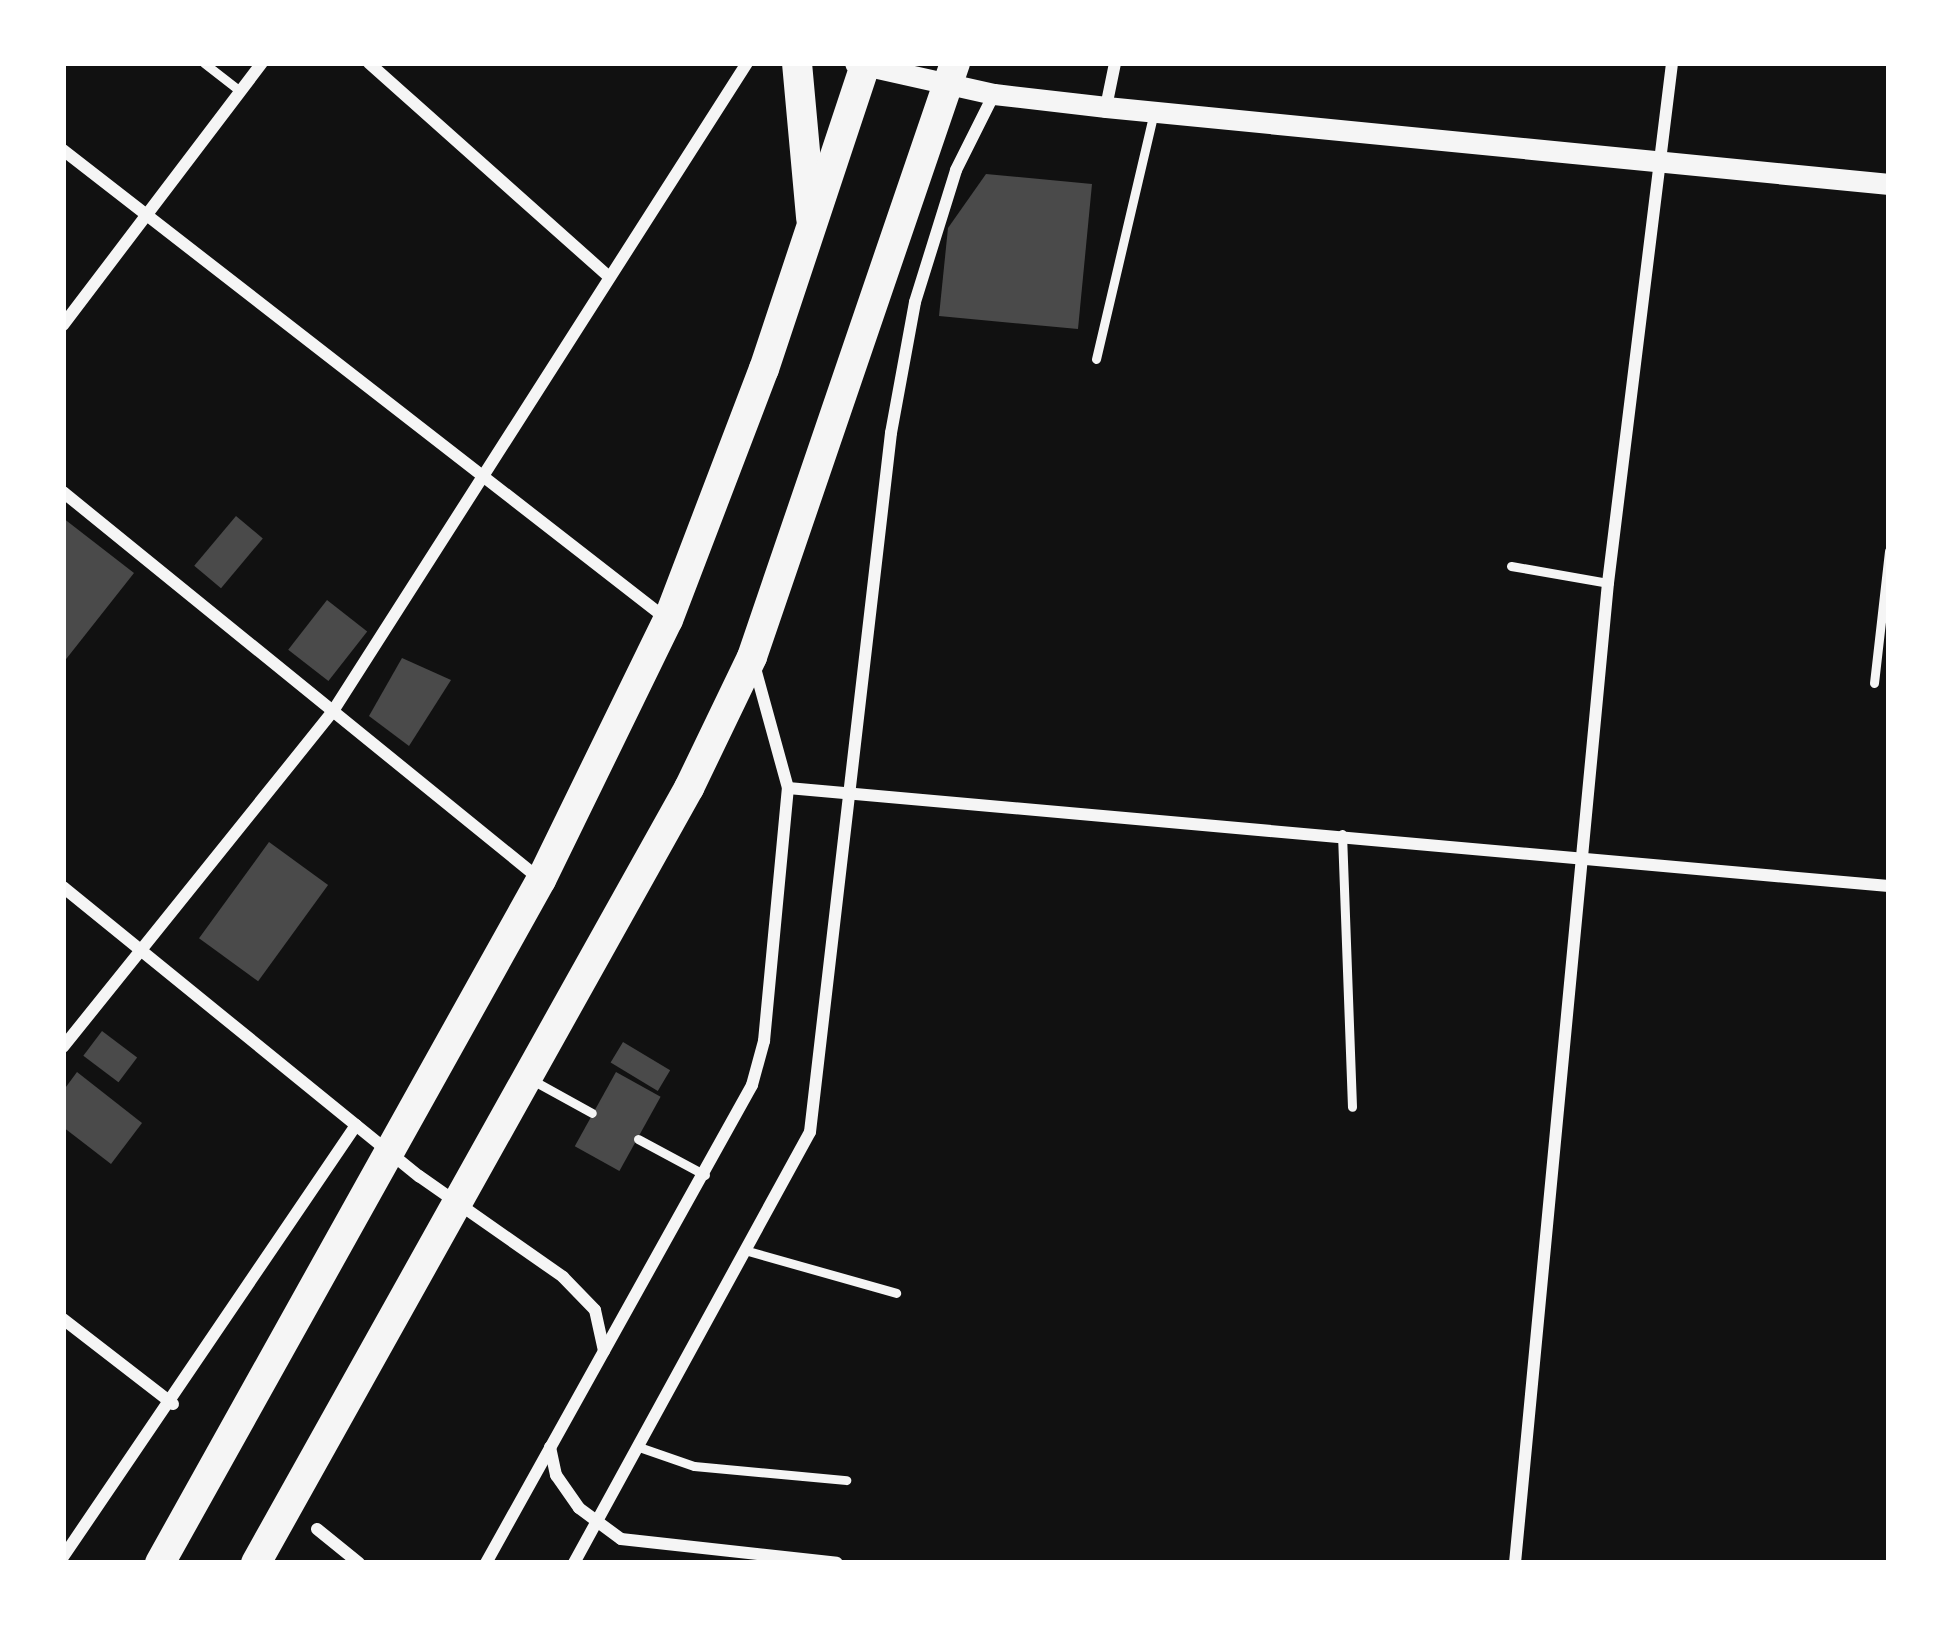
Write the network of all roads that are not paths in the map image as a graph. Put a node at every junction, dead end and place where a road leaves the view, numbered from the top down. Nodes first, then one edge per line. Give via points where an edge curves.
1 (204, 63) edge
2 (262, 63) edge
3 (369, 63) edge
4 (747, 63) edge
5 (796, 63) edge
6 (1115, 63) edge
7 (1672, 63) edge
8 (862, 64) edge
9 (951, 73) edge
10 (241, 91) junction
11 (994, 94) junction
12 (1106, 107) junction
13 (1154, 111) junction
14 (63, 150) edge
15 (1664, 159) junction
16 (1889, 184) edge
17 (143, 216) junction
18 (812, 232) junction
19 (608, 276) junction
20 (63, 325) edge
21 (1096, 359) dead end
22 (484, 472) junction
23 (63, 492) edge
24 (1889, 551) edge
25 (1511, 566) dead end
26 (1608, 583) junction
27 (668, 620) junction
28 (752, 657) junction
29 (1874, 683) dead end
30 (334, 712) junction
31 (788, 788) junction
32 (853, 788) junction
33 (1342, 834) junction
34 (1582, 857) junction
35 (541, 880) junction
36 (1889, 886) edge
37 (63, 887) edge
38 (142, 949) junction
39 (63, 1047) edge
40 (529, 1078) junction
41 (1352, 1107) dead end
42 (592, 1113) dead end
43 (356, 1125) junction
44 (638, 1138) dead end
45 (386, 1150) junction
46 (706, 1175) junction
47 (459, 1205) junction
48 (748, 1251) junction
49 (896, 1293) dead end
50 (63, 1319) edge
51 (604, 1352) junction
52 (173, 1404) junction
53 (640, 1447) junction
54 (550, 1448) junction
55 (846, 1480) dead end
56 (596, 1526) junction
57 (317, 1529) dead end
58 (63, 1557) edge
59 (160, 1563) edge
60 (256, 1563) edge
61 (359, 1563) edge
62 (486, 1563) edge
63 (574, 1563) edge
64 (837, 1563) edge
65 (1515, 1563) edge

1 - 10 lane
2 - 10 street
3 - 19 street
4 - 19 street
5 - 18 main road
6 - 12 street
7 - 15 street
8 - 9 street
8 - 18 main road
9 - 11 street
9 - 28 main road
10 - 17 street
11 - 12 street
11 - 32 street via 956,170 915,302 870,596
12 - 13 street
13 - 15 street
13 - 21 lane
14 - 17 street
15 - 16 street
15 - 26 street
17 - 20 street
17 - 22 street
18 - 27 main road
19 - 22 street
22 - 27 street
22 - 30 street
23 - 30 street
24 - 29 lane
25 - 26 lane
26 - 34 street
27 - 35 main road
28 - 31 street
28 - 40 main road
30 - 35 street
30 - 38 street
31 - 32 street
31 - 46 street via 764,1041 752,1085
32 - 33 street
32 - 48 street via 818,1099 798,1158
33 - 34 street
33 - 41 lane
34 - 36 street
34 - 65 street
35 - 45 main road
37 - 38 street
38 - 39 street
38 - 43 street
40 - 42 lane
40 - 47 main road
43 - 45 street
43 - 52 street
44 - 46 lane
45 - 47 street
45 - 59 main road
46 - 51 street
47 - 51 street via 563,1277 595,1310
47 - 60 main road
48 - 49 lane
48 - 53 street
50 - 52 street
51 - 54 street
52 - 58 street
53 - 55 lane via 694,1466
53 - 56 street
54 - 56 street via 556,1475
54 - 62 street
56 - 63 street
56 - 64 street via 621,1539
57 - 61 street

